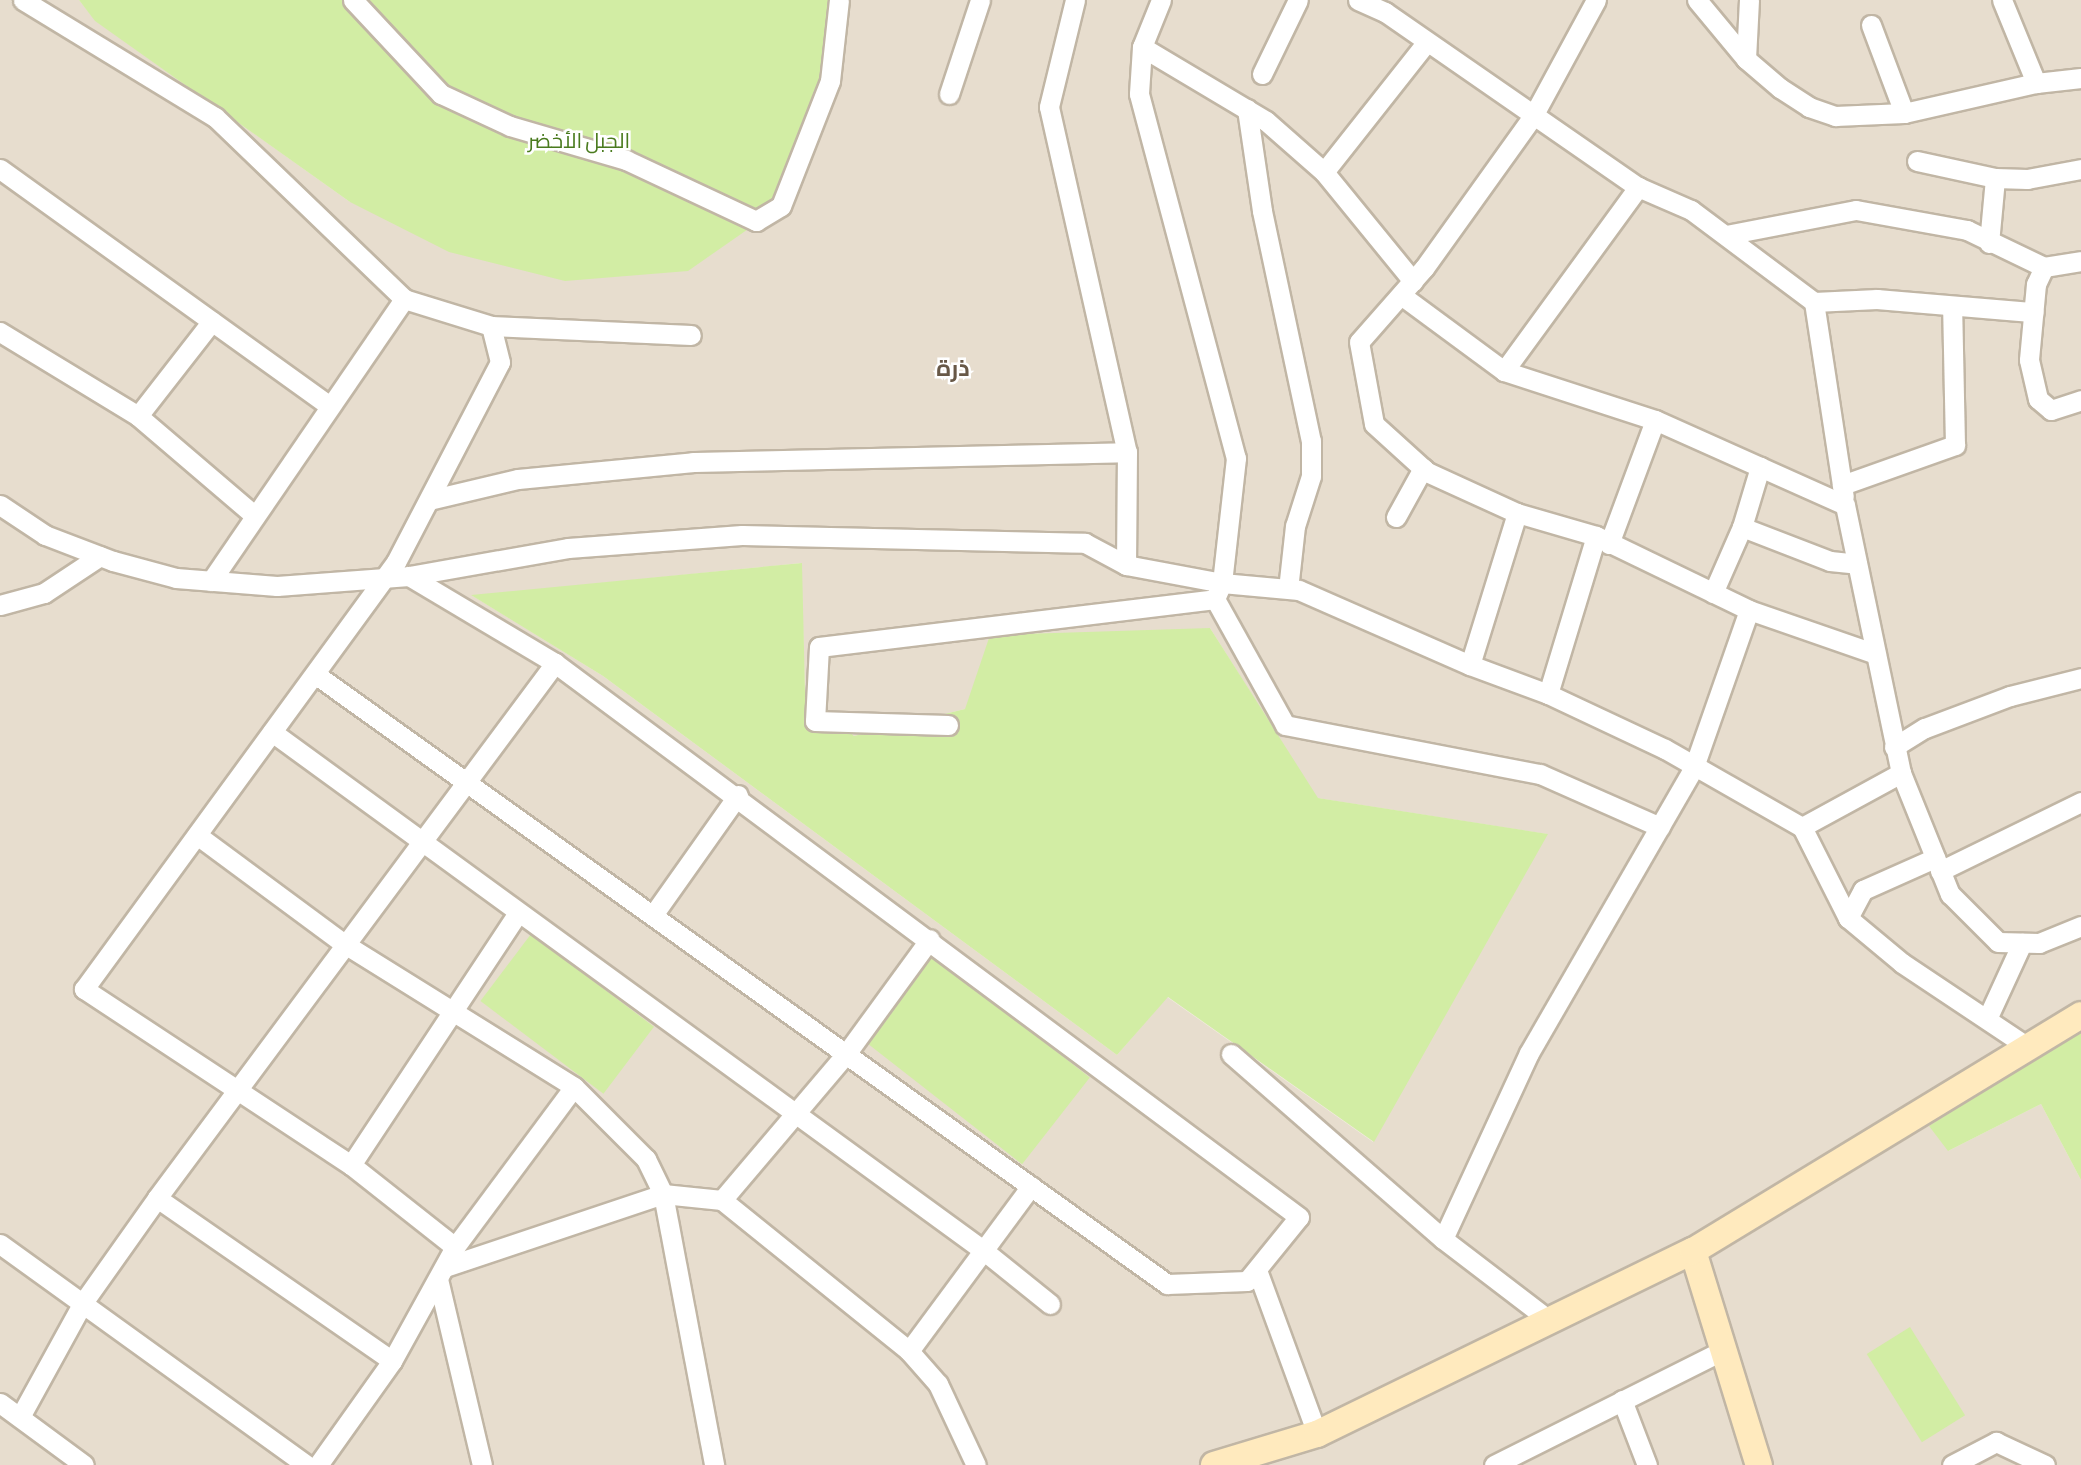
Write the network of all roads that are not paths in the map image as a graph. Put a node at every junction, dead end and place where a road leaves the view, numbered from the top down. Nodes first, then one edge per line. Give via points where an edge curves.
1 (23, 0) edge
2 (353, 0) edge
3 (839, 0) edge
4 (980, 0) edge
5 (1075, 0) edge
6 (1161, 0) edge
7 (1298, 0) edge
8 (1358, 0) edge
9 (1596, 0) edge
10 (1697, 0) edge
11 (1749, 0) edge
12 (2002, 0) edge
13 (1871, 25) dead end
14 (1425, 44) junction
15 (1142, 47) junction
16 (1746, 59) junction
17 (1262, 75) dead end
18 (2081, 78) edge
19 (2036, 83) junction
20 (949, 94) dead end
21 (1247, 109) junction
22 (1904, 113) junction
23 (1532, 116) junction
24 (1917, 161) dead end
25 (0, 169) edge
26 (2081, 169) edge
27 (1324, 172) junction
28 (1995, 178) junction
29 (1638, 187) junction
30 (1726, 235) junction
31 (1989, 243) junction
32 (2081, 261) edge
33 (2044, 267) junction
34 (1407, 288) junction
35 (404, 299) junction
36 (1814, 302) junction
37 (1952, 306) junction
38 (2034, 312) junction
39 (212, 321) junction
40 (491, 326) junction
41 (0, 332) edge
42 (691, 335) dead end
43 (1504, 371) junction
44 (2081, 400) edge
45 (330, 406) junction
46 (138, 416) junction
47 (1655, 420) junction
48 (1127, 452) junction
49 (1760, 467) junction
50 (1423, 468) junction
51 (1842, 485) junction
52 (429, 500) junction
53 (0, 505) edge
54 (1845, 505) junction
55 (1517, 513) junction
56 (255, 516) junction
57 (1396, 517) dead end
58 (1742, 527) junction
59 (1603, 540) junction
60 (100, 556) junction
61 (1857, 564) junction
62 (1126, 565) junction
63 (409, 576) junction
64 (385, 578) junction
65 (211, 580) junction
66 (1288, 589) junction
67 (1219, 591) junction
68 (1713, 593) junction
69 (0, 605) edge
70 (1749, 610) junction
71 (1876, 654) junction
72 (555, 663) junction
73 (1470, 666) junction
74 (315, 674) junction
75 (2081, 678) edge
76 (1548, 694) junction
77 (948, 725) dead end
78 (272, 732) junction
79 (1894, 747) junction
80 (1695, 767) junction
81 (1901, 772) junction
82 (465, 780) junction
83 (738, 794) junction
84 (2081, 802) edge
85 (1660, 827) junction
86 (1802, 827) junction
87 (197, 835) junction
88 (420, 841) junction
89 (1937, 864) junction
90 (518, 913) junction
91 (653, 915) junction
92 (1848, 918) junction
93 (2081, 926) edge
94 (930, 939) junction
95 (343, 943) junction
96 (2022, 943) junction
97 (453, 1012) junction
98 (2081, 1015) edge
99 (1987, 1019) junction
100 (2028, 1047) junction
101 (846, 1054) junction
102 (1231, 1054) dead end
103 (574, 1087) junction
104 (236, 1089) junction
105 (797, 1115) junction
106 (351, 1165) junction
107 (1031, 1186) junction
108 (663, 1194) junction
109 (157, 1198) junction
110 (722, 1200) junction
111 (1443, 1239) junction
112 (0, 1244) edge
113 (455, 1247) junction
114 (983, 1250) junction
115 (1693, 1251) junction
116 (1257, 1270) junction
117 (441, 1273) junction
118 (82, 1304) junction
119 (1050, 1304) dead end
120 (1549, 1320) junction
121 (909, 1351) junction
122 (1722, 1351) junction
123 (392, 1362) junction
124 (1622, 1400) junction
125 (0, 1403) edge
126 (20, 1418) junction
127 (1317, 1434) junction
128 (1247, 1462) edge
129 (84, 1465) edge
130 (306, 1465) edge
131 (318, 1465) edge
132 (482, 1465) edge
133 (714, 1465) edge
134 (976, 1465) edge
135 (1214, 1465) edge
136 (1494, 1465) edge
137 (1647, 1465) edge
138 (1759, 1465) edge
139 (1952, 1465) edge
140 (2045, 1465) edge

1 - 35 street via 215,117
2 - 3 street via 441,94 510,126 626,160 756,221 781,206 830,81
4 - 20 street
5 - 48 street via 1049,107
6 - 15 street
7 - 17 street
8 - 14 street via 1385,12
9 - 23 street
10 - 16 street
11 - 16 street
12 - 19 street
13 - 22 street
14 - 23 street
14 - 27 street
15 - 21 street
15 - 67 street via 1139,94 1236,458
16 - 22 street via 1809,107 1835,116
18 - 19 street
19 - 22 street
21 - 27 street
21 - 66 street via 1262,211 1311,441 1311,476 1294,526
23 - 29 street
23 - 34 street
24 - 28 street
25 - 39 street
26 - 28 street via 2027,179
27 - 34 street
28 - 31 street
29 - 30 street via 1691,210
29 - 43 street
30 - 31 street via 1856,210 1967,230
30 - 36 street
31 - 33 street
32 - 33 street
33 - 38 street via 2036,284
34 - 43 street
34 - 50 street via 1359,342 1374,424
35 - 40 street
35 - 45 street
36 - 37 street via 1877,299
36 - 51 street
37 - 38 street
37 - 51 street via 1955,445
38 - 44 street via 2029,360 2038,399 2051,410
39 - 45 street
39 - 46 street
40 - 42 street
40 - 52 street via 500,362
41 - 46 street
43 - 47 street
45 - 56 street
46 - 56 street
47 - 49 street
47 - 59 street
48 - 52 street via 693,462 518,479
48 - 62 street
49 - 54 street
49 - 58 street
50 - 55 street
50 - 57 street
51 - 54 street
52 - 64 street
53 - 60 street via 45,536
54 - 61 street
55 - 59 street
55 - 73 street
56 - 65 street
58 - 61 street via 1830,561
58 - 68 street
59 - 68 street
59 - 76 street
60 - 65 street via 176,578
60 - 69 street via 44,593
61 - 71 street
62 - 63 street via 1084,543 742,535 568,548
62 - 67 street
63 - 64 street
63 - 72 street
64 - 65 street via 277,586
64 - 74 street
66 - 67 street
66 - 73 street
67 - 77 street via 819,647 815,721
67 - 85 street via 1285,725 1540,774
68 - 70 street
70 - 71 street
70 - 80 street
71 - 79 street
72 - 82 street
72 - 83 street
73 - 76 street
74 - 78 street
74 - 82 street
75 - 79 street via 2010,696 1925,728
76 - 80 street
78 - 87 street
78 - 88 street
79 - 81 street
80 - 85 street
80 - 86 street
81 - 86 street
81 - 89 street
82 - 88 street
82 - 91 street
83 - 91 street
83 - 94 street
84 - 89 street
85 - 111 street via 1529,1053
86 - 92 street
87 - 95 street
87 - 104 street via 84,989
88 - 90 street
88 - 95 street
89 - 92 street via 1863,890
89 - 96 street via 1950,894 1998,942
90 - 97 street
90 - 105 street
91 - 101 street
92 - 99 street via 1902,963
93 - 96 street via 2039,943
94 - 101 street
94 - 116 street via 1299,1217
95 - 97 street
95 - 104 street
96 - 99 street
97 - 103 street
97 - 106 street
98 - 100 street
99 - 100 street
100 - 115 street
101 - 105 street
101 - 107 street
102 - 111 street
103 - 108 street via 646,1159
103 - 113 street
104 - 106 street
104 - 109 street
105 - 110 street
105 - 114 street
106 - 113 street
107 - 114 street
107 - 116 street via 1167,1284 1247,1281
108 - 110 street
108 - 117 street
108 - 133 street
109 - 118 street
109 - 123 street
110 - 121 street
111 - 120 street
112 - 118 street
113 - 117 street
114 - 119 street
114 - 121 street
115 - 120 street
115 - 122 street
116 - 127 street
117 - 123 street
117 - 132 street
118 - 126 street
118 - 130 street
120 - 127 street
121 - 134 street via 938,1384
122 - 124 street
122 - 138 street
123 - 131 street
124 - 136 street
124 - 137 street
125 - 126 street
126 - 129 street
127 - 128 street
128 - 135 street
139 - 140 street via 1996,1442

